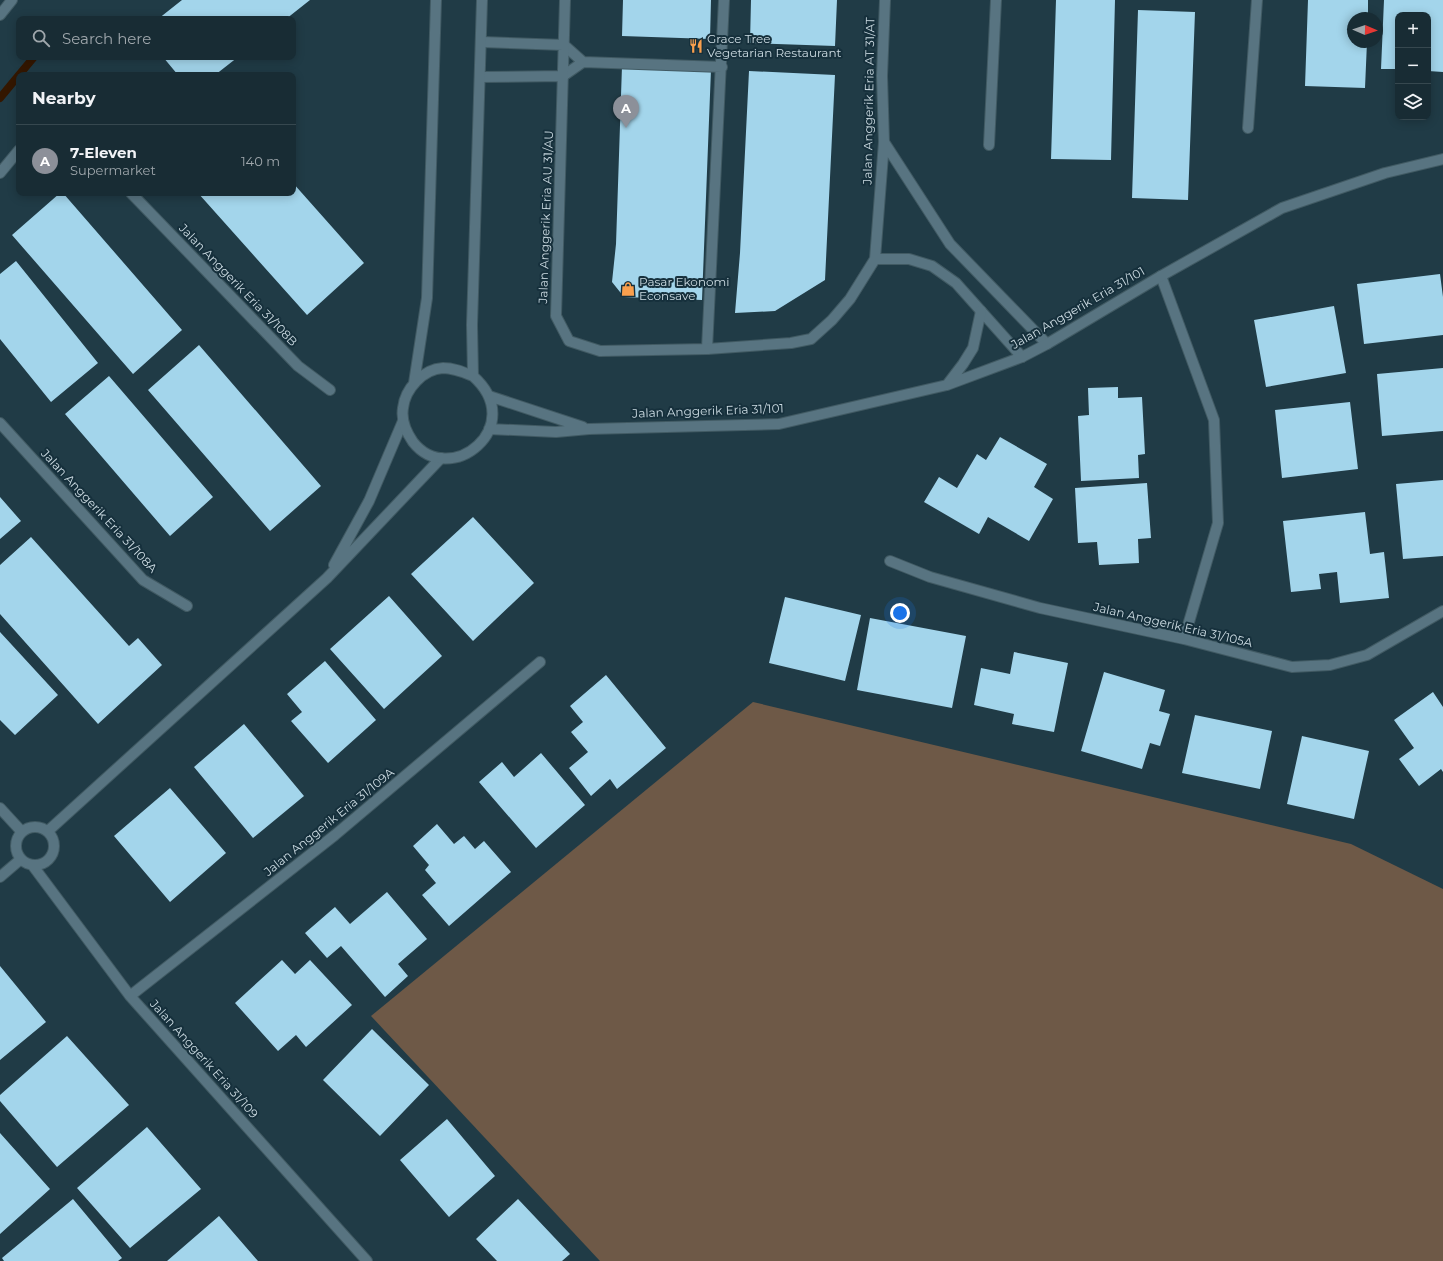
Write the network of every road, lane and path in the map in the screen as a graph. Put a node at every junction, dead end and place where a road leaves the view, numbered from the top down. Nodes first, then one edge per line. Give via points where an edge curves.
1 (12, 0) edge
2 (436, 0) edge
3 (482, 0) edge
4 (565, 0) edge
5 (724, 0) edge
6 (885, 0) edge
7 (996, 0) edge
8 (1257, 0) edge
9 (0, 15) edge
10 (482, 42) junction
11 (564, 45) junction
12 (583, 62) junction
13 (722, 67) junction
14 (563, 76) junction
15 (480, 77) junction
16 (1248, 128) dead end
17 (884, 142) junction
18 (989, 145) dead end
19 (16, 154) edge
20 (1443, 159) edge
21 (0, 174) edge
22 (134, 196) edge
23 (875, 259) junction
24 (1161, 276) junction
25 (981, 311) junction
26 (1047, 344) junction
27 (707, 349) junction
28 (1022, 357) junction
29 (473, 376) junction
30 (414, 383) junction
31 (947, 385) junction
32 (330, 390) dead end
33 (490, 396) junction
34 (403, 421) junction
35 (0, 422) edge
36 (489, 429) junction
37 (589, 429) junction
38 (442, 458) junction
39 (890, 561) dead end
40 (327, 578) junction
41 (187, 606) dead end
42 (1443, 611) edge
43 (1184, 639) junction
44 (540, 662) dead end
45 (0, 808) edge
46 (48, 831) junction
47 (22, 832) junction
48 (21, 860) junction
49 (33, 866) junction
50 (0, 877) edge
51 (130, 996) junction
52 (367, 1261) edge

1 - 9 street
2 - 30 street via 427,298
3 - 10 street
4 - 11 street, Jalan Anggerik Eria AU 31/AU
5 - 13 street
6 - 17 street, Jalan Anggerik Eria AT 31/AT via 882,76
7 - 18 street
8 - 16 street
10 - 11 street
10 - 15 street
11 - 12 street
11 - 14 street, Jalan Anggerik Eria AU 31/AU
12 - 13 street
12 - 14 street
13 - 27 street
14 - 15 street
14 - 27 street, Jalan Anggerik Eria AU 31/AU via 556,316 569,341 600,350
15 - 29 street via 472,325
17 - 23 street, Jalan Anggerik Eria AT 31/AT
17 - 26 street via 950,244
19 - 21 street
20 - 24 street, Jalan Anggerik Eria 31/101 via 1385,173 1282,208
22 - 32 street, Jalan Anggerik Eria 31/108B via 298,366
23 - 25 street via 909,259 932,266 956,283
23 - 27 street, Jalan Anggerik Eria AT 31/AT via 850,299 811,339 791,343
24 - 26 street, Jalan Anggerik Eria 31/101
24 - 43 street via 1214,420 1218,523
25 - 28 street
25 - 31 street via 972,348
26 - 28 street, Jalan Anggerik Eria 31/101
28 - 31 street, Jalan Anggerik Eria 31/101
29 - 30 street via 458,370 442,368 427,373
29 - 33 street
30 - 34 street via 406,394
31 - 37 street, Jalan Anggerik Eria 31/101 via 779,424
33 - 36 street via 492,414
33 - 37 street, Jalan Anggerik Eria 31/101
34 - 38 street via 408,435 416,446 428,454
34 - 40 street via 369,501
35 - 41 street, Jalan Anggerik Eria 31/108A via 143,580
36 - 37 street, Jalan Anggerik Eria 31/101 via 556,432
36 - 38 street via 482,442 470,452 456,458
38 - 40 street
39 - 43 street, Jalan Anggerik Eria 31/105A via 930,577 1040,608
40 - 46 street
42 - 43 street, Jalan Anggerik Eria 31/105A via 1367,655 1330,664 1292,667
44 - 51 street, Jalan Anggerik Eria 31/109A via 335,835
45 - 47 street
46 - 47 street via 35,826
46 - 49 street via 54,839 55,849 51,858 43,864
47 - 48 street via 17,838 16,845
48 - 49 street
48 - 50 street
49 - 51 street, Jalan Anggerik Eria 31/109
51 - 52 street, Jalan Anggerik Eria 31/109

